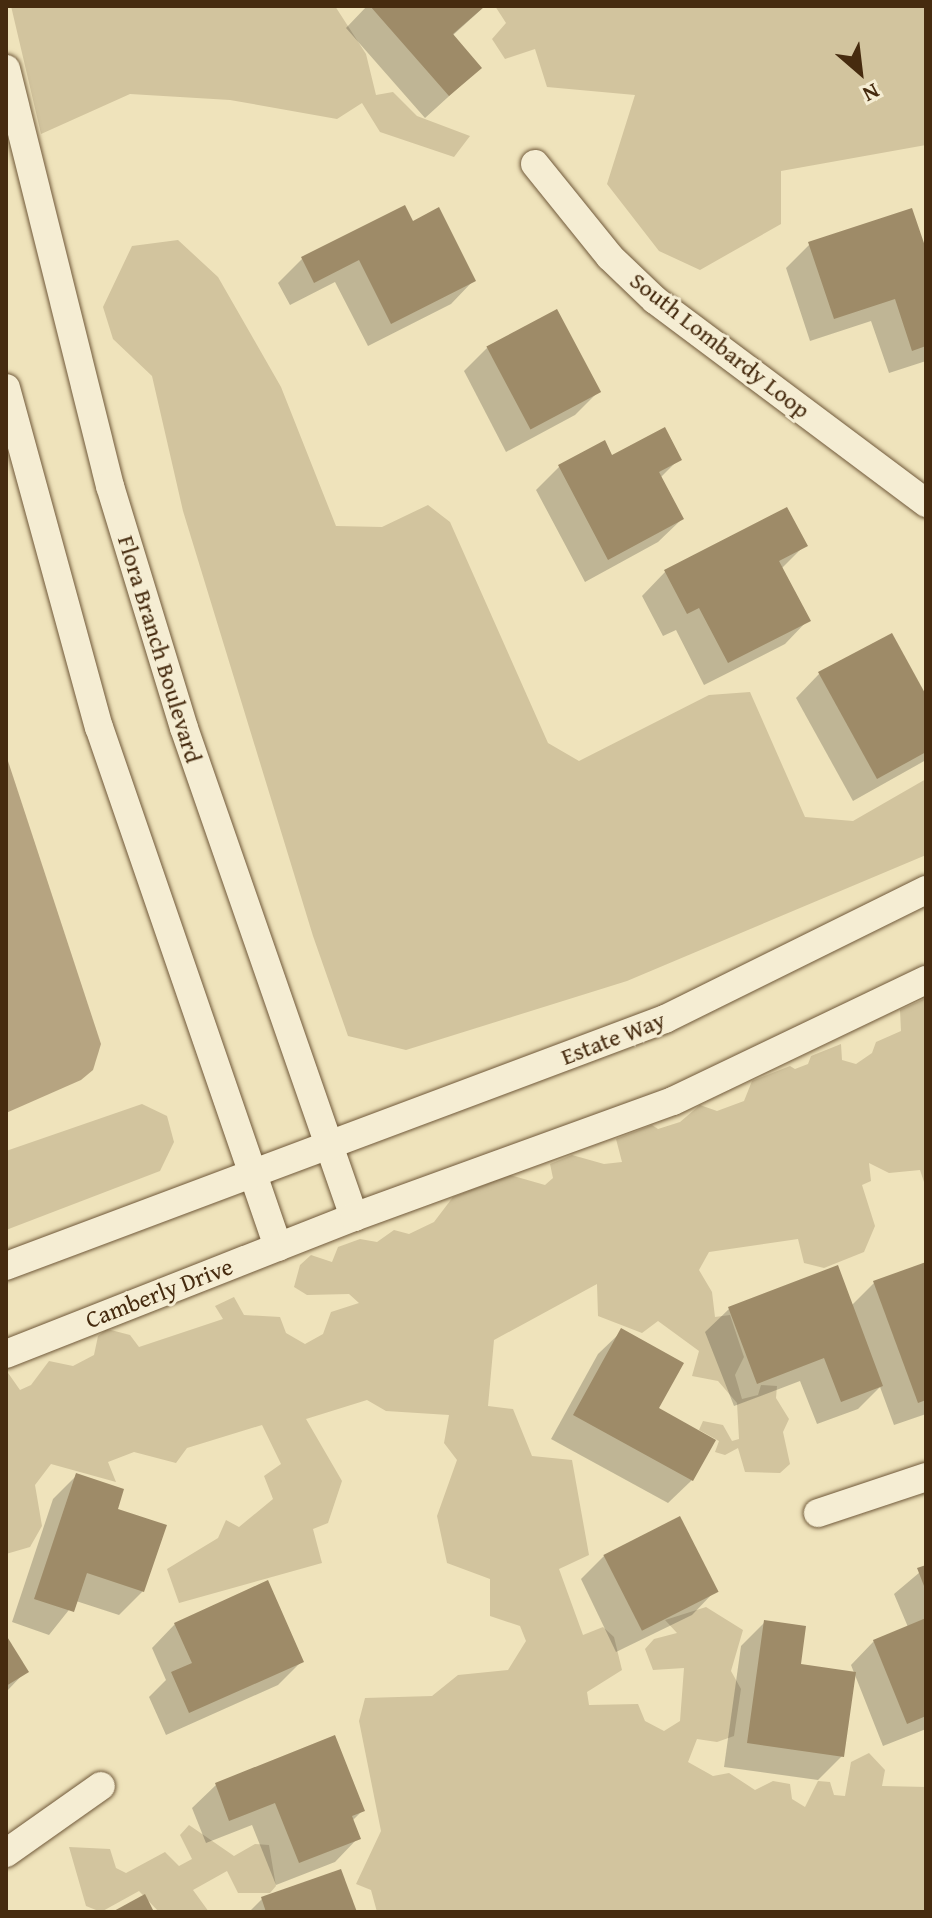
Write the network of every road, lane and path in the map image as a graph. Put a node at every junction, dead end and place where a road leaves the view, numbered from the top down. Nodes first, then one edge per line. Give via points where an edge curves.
1 (6, 69) edge
2 (535, 164) dead end
3 (6, 388) edge
4 (926, 503) edge
5 (926, 890) edge
6 (926, 980) edge
7 (328, 1143) junction
8 (251, 1174) junction
9 (354, 1217) junction
10 (278, 1247) junction
11 (6, 1266) edge
12 (6, 1354) edge
13 (926, 1477) edge
14 (818, 1513) dead end
15 (101, 1786) dead end
16 (6, 1853) edge

1 - 7 street, Flora Branch Boulevard via 110,486 184,728
2 - 4 street, South Lombardy Loop via 610,257 655,300
3 - 8 street via 99,727
5 - 7 street, Estate Way via 665,1019
6 - 9 street via 673,1101
7 - 8 street, Estate Way
7 - 9 street, Flora Branch Boulevard
8 - 10 street
8 - 11 street
9 - 10 street, Camberly Drive
10 - 12 street, Camberly Drive
13 - 14 street
15 - 16 street

